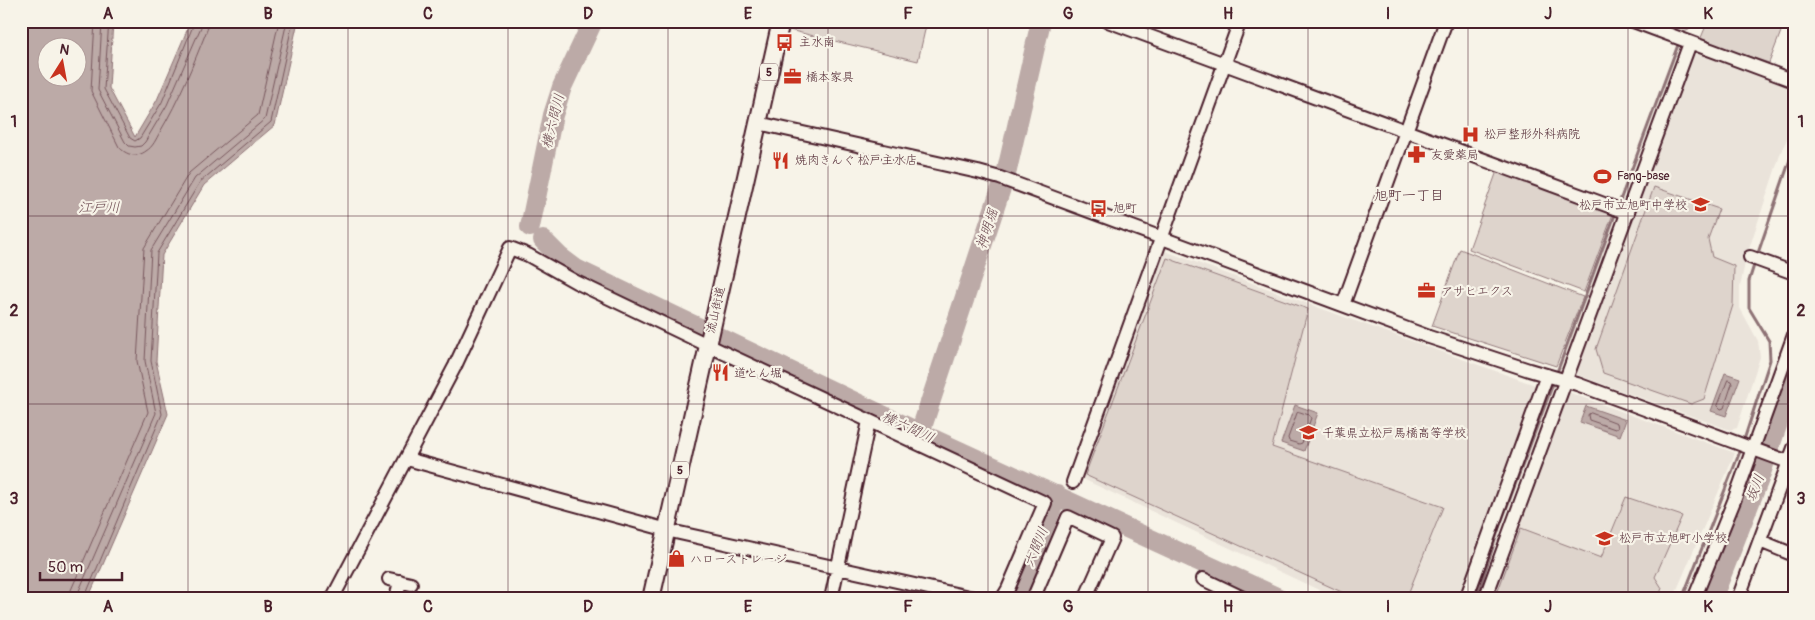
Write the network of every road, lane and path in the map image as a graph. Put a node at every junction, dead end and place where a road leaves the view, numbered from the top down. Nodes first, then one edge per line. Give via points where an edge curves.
1 (781, 21) edge
2 (1108, 21) edge
3 (1240, 21) edge
4 (1446, 21) edge
5 (1633, 21) edge
6 (1690, 43) junction
7 (1225, 64) junction
8 (1794, 81) edge
9 (758, 123) junction
10 (1406, 131) junction
11 (1628, 213) junction
12 (1161, 238) junction
13 (1750, 257) dead end
14 (1794, 273) edge
15 (1343, 305) junction
16 (1794, 335) edge
17 (709, 343) junction
18 (1547, 376) junction
19 (1566, 381) junction
20 (869, 421) junction
21 (1794, 448) edge
22 (1754, 449) junction
23 (407, 459) junction
24 (1786, 462) edge
25 (1073, 482) dead end
26 (667, 530) junction
27 (1760, 541) junction
28 (1484, 548) junction
29 (1501, 554) junction
30 (1794, 555) edge
31 (838, 568) junction
32 (1203, 579) dead end
33 (400, 581) dead end
34 (1238, 597) edge
35 (332, 599) edge
36 (396, 599) edge
37 (652, 599) edge
38 (831, 599) edge
39 (978, 599) edge
40 (1002, 599) edge
41 (1033, 599) edge
42 (1085, 599) edge
43 (1466, 599) edge
44 (1485, 599) edge
45 (1694, 599) edge
46 (1738, 599) edge

1 - 9 main road, 流山街道 / 5
2 - 7 street
3 - 7 street
4 - 10 street
5 - 6 street
6 - 8 street
6 - 11 street
7 - 10 street
7 - 12 street
9 - 12 street via 978,172
9 - 17 main road, 流山街道 / 5
10 - 11 street
10 - 15 street
11 - 19 street
12 - 15 street
12 - 25 street
13 - 14 street
15 - 18 street
16 - 22 street
17 - 20 street
17 - 23 street via 510,248
17 - 26 main road, 流山街道 / 5
18 - 19 street
18 - 28 street
19 - 22 street
19 - 29 street
20 - 31 street
20 - 40 street via 1045,502
21 - 24 street
22 - 24 street
22 - 45 street
23 - 26 street
23 - 35 street
24 - 27 street
26 - 31 street
26 - 37 main road, 流山街道 / 5
27 - 30 street
27 - 46 street
28 - 29 street
28 - 43 street
29 - 44 street
31 - 38 street
31 - 39 street
32 - 34 street
33 - 36 street
41 - 42 street via 1068,517 1112,538

